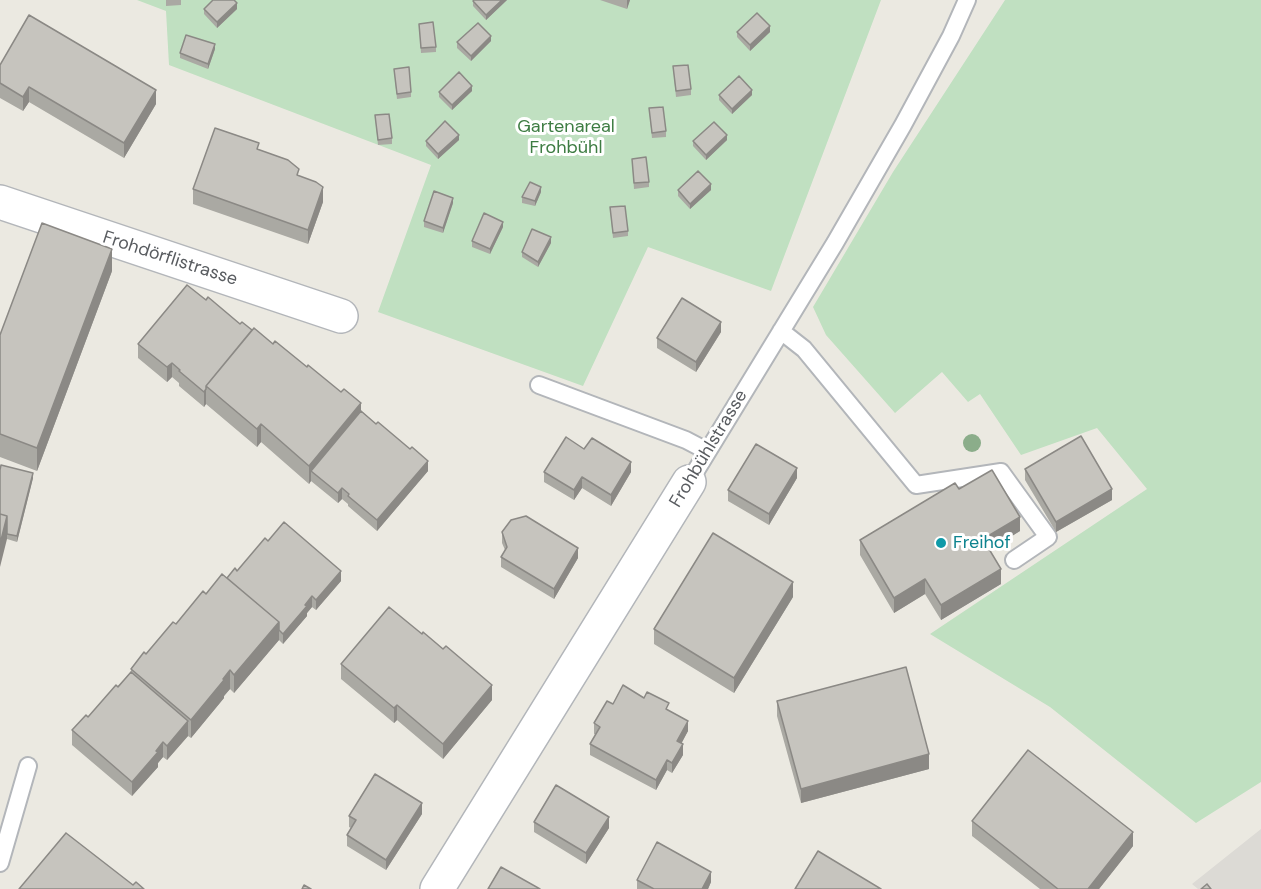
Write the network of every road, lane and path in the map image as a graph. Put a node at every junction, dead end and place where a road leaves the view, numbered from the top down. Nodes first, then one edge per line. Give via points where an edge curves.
1 (967, 0) edge
2 (0, 202) edge
3 (341, 316) dead end
4 (781, 331) junction
5 (539, 385) dead end
6 (707, 451) junction
7 (689, 482) joint
8 (1014, 560) dead end
9 (28, 766) dead end
10 (0, 863) edge
11 (437, 889) edge

1 - 4 lane, Frohbühlstrasse via 903,125
2 - 3 street, Frohdörflistrasse
4 - 6 lane, Frohbühlstrasse
4 - 8 lane via 804,349 916,485 1001,472 1048,537
5 - 6 lane
6 - 7 lane, Frohbühlstrasse
7 - 11 street, Frohbühlstrasse
9 - 10 lane

